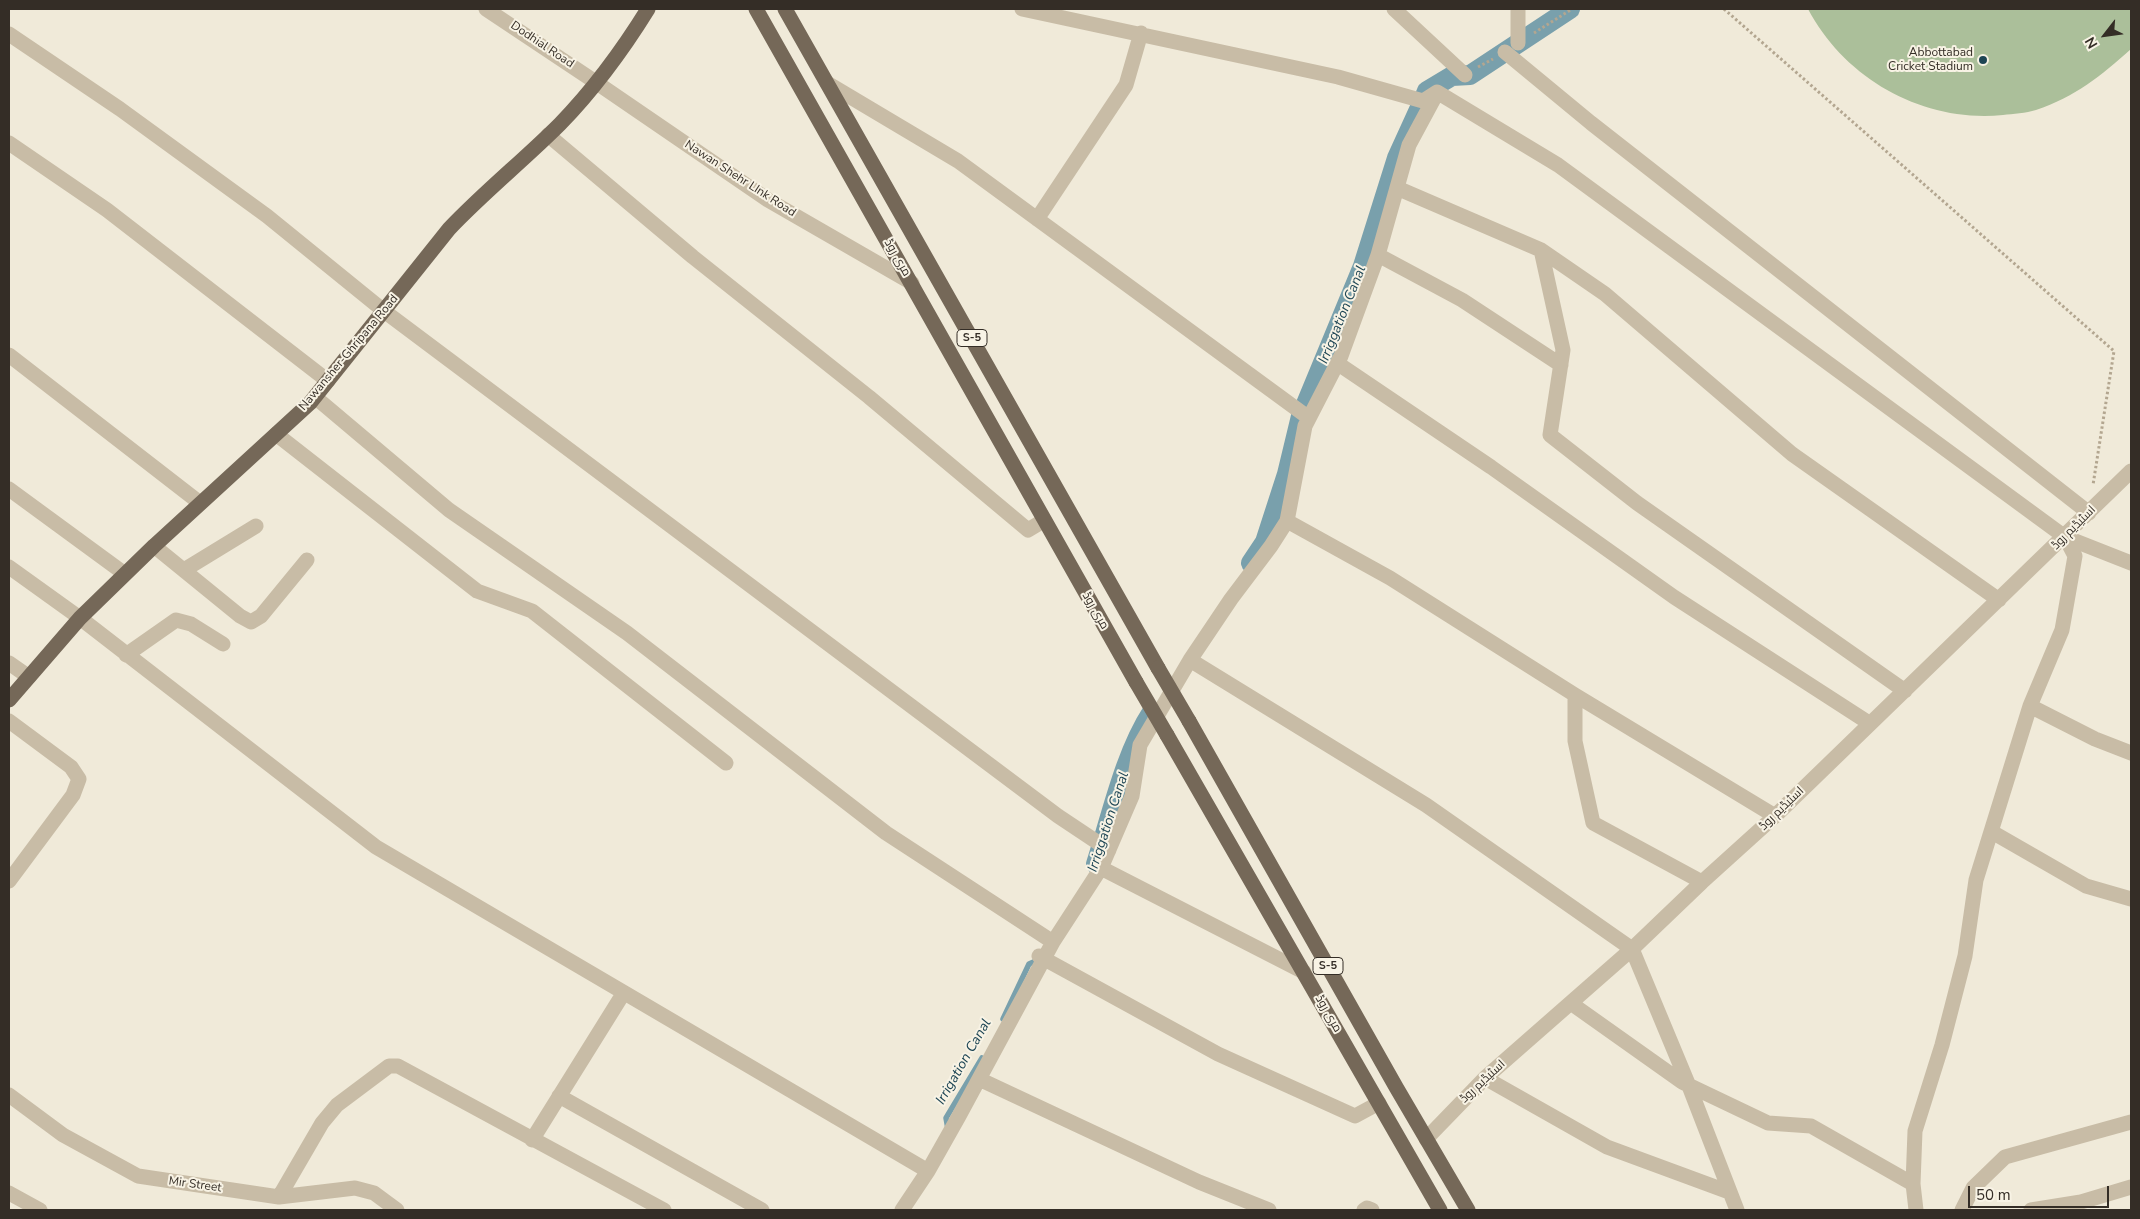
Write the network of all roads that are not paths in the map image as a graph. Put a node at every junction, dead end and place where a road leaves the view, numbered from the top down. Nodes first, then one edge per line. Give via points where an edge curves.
1 (486, 9) edge
2 (648, 9) edge
3 (756, 9) edge
4 (785, 9) edge
5 (1022, 9) edge
6 (1394, 9) edge
7 (1518, 9) edge
8 (1079, 14) edge
9 (1141, 33) junction
10 (9, 34) edge
11 (1518, 43) dead end
12 (1505, 52) dead end
13 (1465, 75) dead end
14 (597, 83) junction
15 (827, 83) junction
16 (1437, 92) junction
17 (548, 136) junction
18 (9, 143) edge
19 (1397, 188) junction
20 (1038, 219) junction
21 (1542, 250) junction
22 (1378, 255) junction
23 (912, 283) junction
24 (384, 311) junction
25 (9, 354) edge
26 (1337, 363) junction
27 (1561, 365) junction
28 (328, 381) junction
29 (315, 396) junction
30 (1309, 418) junction
31 (276, 434) junction
32 (2131, 471) edge
33 (9, 489) edge
34 (200, 503) junction
35 (2089, 513) junction
36 (1044, 521) junction
37 (1286, 521) junction
38 (256, 526) dead end
39 (2065, 537) junction
40 (154, 546) junction
41 (307, 560) dead end
42 (2131, 563) edge
43 (9, 567) edge
44 (184, 570) junction
45 (125, 574) junction
46 (1999, 600) junction
47 (80, 618) junction
48 (224, 644) dead end
49 (126, 655) junction
50 (1190, 660) junction
51 (9, 663) edge
52 (29, 677) junction
53 (1905, 691) junction
54 (1575, 695) junction
55 (9, 700) edge
56 (2030, 706) junction
57 (9, 721) edge
58 (1869, 723) junction
59 (2131, 753) edge
60 (726, 763) dead end
61 (1775, 816) junction
62 (1992, 832) junction
63 (1108, 850) junction
64 (1101, 868) junction
65 (9, 881) edge
66 (1702, 882) junction
67 (2131, 899) edge
68 (1053, 942) junction
69 (1632, 949) junction
70 (1042, 958) junction
71 (1304, 972) junction
72 (1334, 977) junction
73 (1314, 988) junction
74 (623, 994) junction
75 (1572, 1004) junction
76 (1485, 1078) junction
77 (979, 1079) junction
78 (1689, 1086) junction
79 (9, 1095) edge
80 (559, 1096) junction
81 (1379, 1103) junction
82 (2131, 1122) edge
83 (1426, 1139) junction
84 (532, 1140) junction
85 (928, 1171) junction
86 (1913, 1184) junction
87 (2131, 1187) edge
88 (1729, 1192) junction
89 (9, 1193) edge
90 (279, 1197) junction
91 (40, 1210) edge
92 (397, 1210) edge
93 (664, 1210) edge
94 (762, 1210) edge
95 (902, 1210) edge
96 (1269, 1210) edge
97 (1364, 1210) edge
98 (1372, 1210) edge
99 (1440, 1210) edge
100 (1468, 1210) edge
101 (1737, 1210) edge
102 (1916, 1210) edge
103 (1962, 1210) edge
104 (2032, 1210) edge

1 - 14 street, Dodhial Road
2 - 14 main road, Nawansher-Ghripana Road
3 - 23 main road, مری روڈ / S-5
4 - 15 main road, مری روڈ / S-5
5 - 8 street
6 - 13 street
7 - 11 street
8 - 9 street
9 - 16 street via 1338,77 1423,101
9 - 20 street via 1126,85
10 - 24 street via 120,109 267,216
12 - 35 street
14 - 17 main road, Nawansher-Ghripana Road
14 - 23 street, Nawan Shehr LInk Road via 768,200
15 - 20 street via 958,162
15 - 72 main road, مری روڈ / S-5, bridge
16 - 19 street via 1409,145
16 - 39 street via 1558,165
17 - 24 main road, Nawansher-Ghripana Road via 470,208
17 - 36 street via 1028,530
18 - 28 street via 107,210
19 - 21 street
19 - 22 street
20 - 30 street
21 - 27 street via 1564,350
21 - 46 street via 1605,294 1792,454
22 - 26 street
22 - 27 street via 1462,300
23 - 36 main road, مری روڈ / S-5
24 - 28 main road, Nawansher-Ghripana Road
24 - 63 street via 1058,816
25 - 34 street
26 - 30 street
26 - 58 street via 1674,597
27 - 53 street via 1550,436 1637,503
28 - 29 main road, Nawansher-Ghripana Road
29 - 31 main road, Nawansher-Ghripana Road
29 - 68 street via 449,510 627,633 886,833
30 - 37 street
31 - 34 main road, Nawansher-Ghripana Road
31 - 60 street via 477,591 532,611
32 - 35 street, اسٹیڈیم روڈ
33 - 45 street
34 - 40 main road, Nawansher-Ghripana Road
35 - 39 street, اسٹیڈیم روڈ
36 - 71 main road, مری روڈ / S-5, bridge
37 - 50 street
37 - 54 street via 1390,578
38 - 44 street
39 - 42 street
39 - 46 street, اسٹیڈیم روڈ
39 - 56 street via 2075,556 2062,630
40 - 44 street
40 - 45 main road, Nawansher-Ghripana Road
41 - 44 street via 261,616 251,622
43 - 47 street
45 - 47 main road, Nawansher-Ghripana Road
46 - 53 street, اسٹیڈیم روڈ
47 - 49 street
47 - 52 main road, Nawansher-Ghripana Road
48 - 49 street via 191,624 176,620
49 - 74 street via 376,847
50 - 63 street via 1140,745 1132,796
50 - 69 street via 1426,805
51 - 52 street
52 - 55 main road, Nawansher-Ghripana Road
53 - 58 street, اسٹیڈیم روڈ
54 - 61 street
54 - 66 street via 1575,741 1593,823
56 - 59 street
56 - 62 street
57 - 65 street via 70,767 80,779 73,794
58 - 61 street, اسٹیڈیم روڈ
61 - 66 street, اسٹیڈیم روڈ
62 - 67 street via 2086,886
62 - 86 street via 1976,880 1964,956 1944,1036 1915,1132
63 - 64 street
64 - 68 street
64 - 71 street
66 - 69 street, اسٹیڈیم روڈ
68 - 70 street
69 - 75 street, اسٹیڈیم روڈ
69 - 78 street
70 - 77 street
70 - 81 street via 1218,1054 1355,1116
71 - 73 main road, مری روڈ / S-5
72 - 73 main road
72 - 83 main road, مری روڈ / S-5
73 - 81 main road, مری روڈ / S-5
74 - 80 street
74 - 85 street
75 - 76 street, اسٹیڈیم روڈ
75 - 78 street
76 - 83 street, اسٹیڈیم روڈ
76 - 88 street via 1607,1147
77 - 85 street
77 - 96 street via 1199,1182
78 - 86 street via 1768,1123 1811,1126
78 - 88 street
79 - 90 street, Mir Street via 63,1135 138,1176
80 - 84 street
80 - 94 street
81 - 99 main road, مری روڈ / S-5
82 - 103 street via 2005,1157 1973,1188
83 - 100 main road, مری روڈ / S-5
84 - 90 street via 398,1066 390,1066 337,1105 322,1124
84 - 93 street
85 - 95 street
86 - 102 street
87 - 104 street via 2081,1202
88 - 101 street
89 - 91 street
90 - 92 street, Mir Street via 354,1188 374,1193
97 - 98 street

